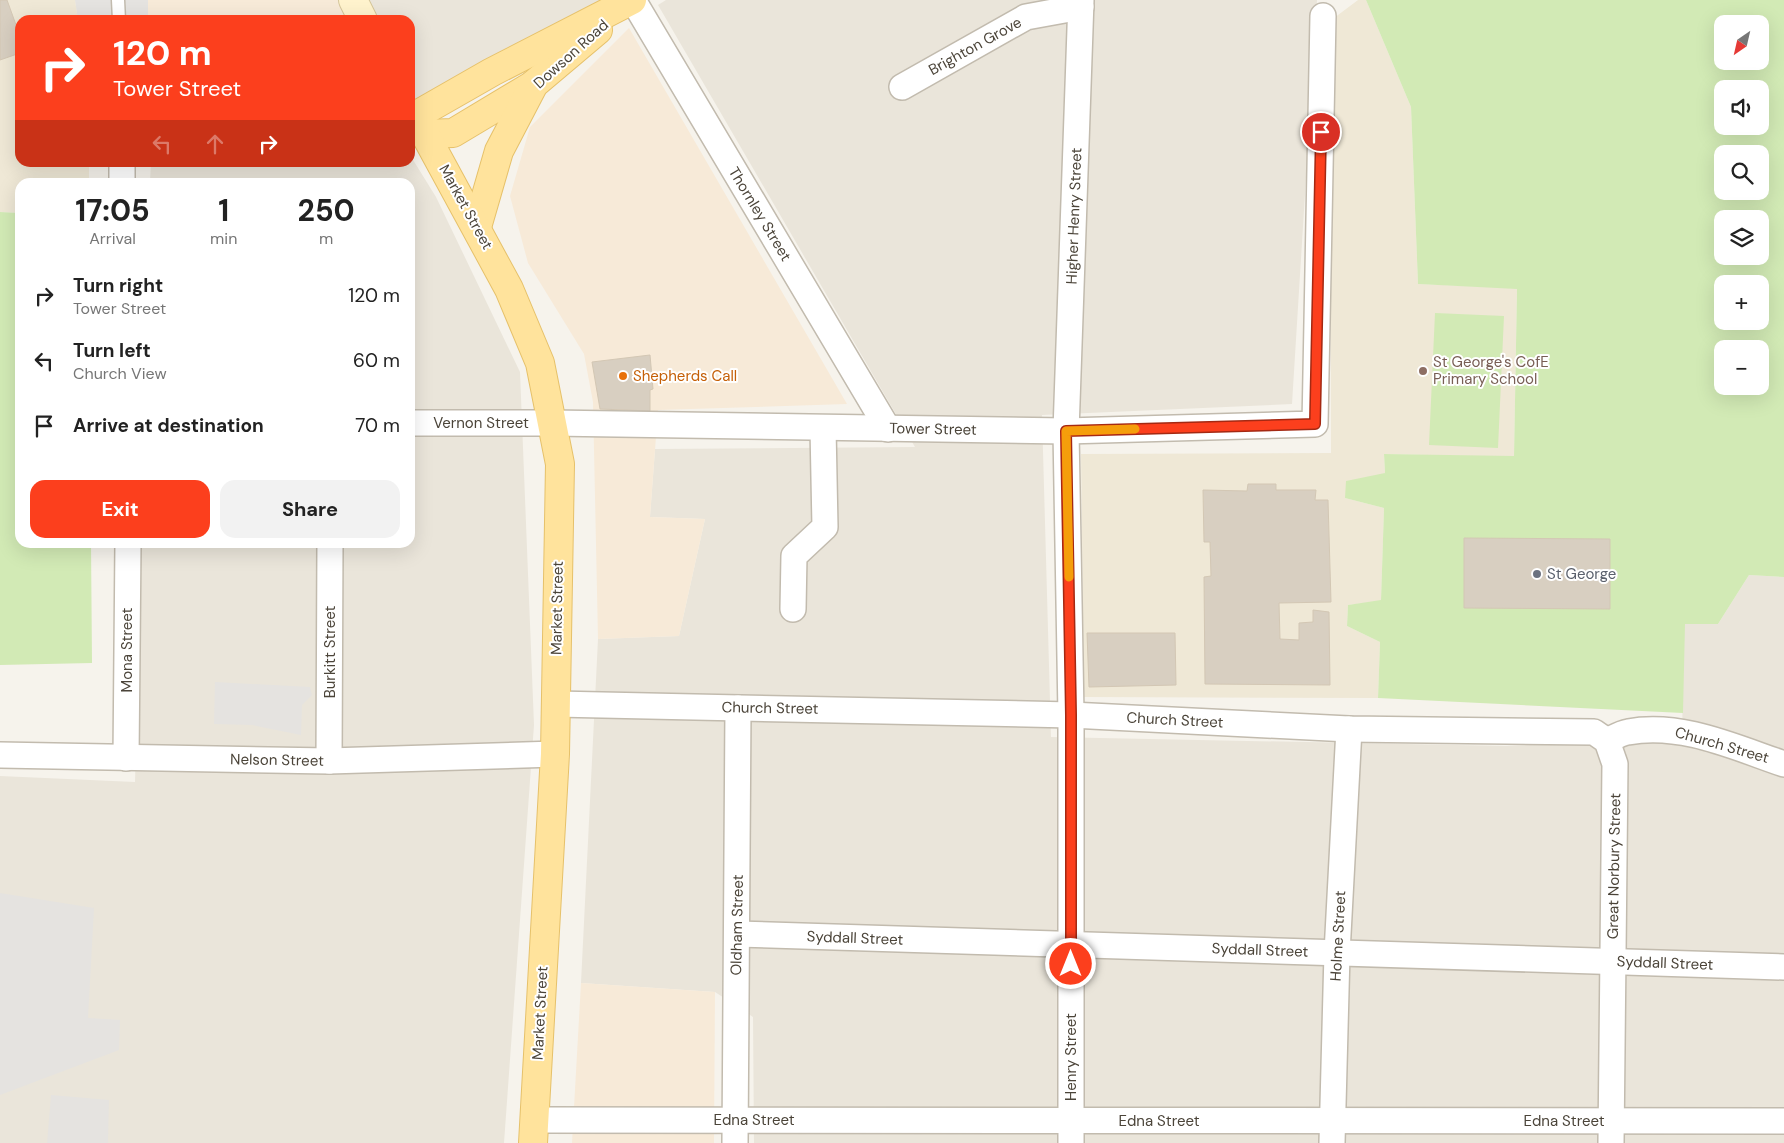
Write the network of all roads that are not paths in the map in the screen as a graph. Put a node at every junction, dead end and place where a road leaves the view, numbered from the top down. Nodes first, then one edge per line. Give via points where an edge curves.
1 (118, 0) edge
2 (352, 0) edge
3 (633, 0) edge
4 (1081, 3) edge
5 (119, 15) edge
6 (360, 15) edge
7 (1323, 16) dead end
8 (534, 84) junction
9 (902, 87) dead end
10 (417, 119) edge
11 (477, 227) junction
12 (415, 423) edge
13 (552, 423) junction
14 (823, 428) junction
15 (888, 429) junction
16 (1066, 431) junction
17 (128, 548) edge
18 (330, 548) edge
19 (793, 609) dead end
20 (556, 704) junction
21 (738, 708) junction
22 (1071, 715) junction
23 (1349, 729) junction
24 (1607, 741) junction
25 (0, 754) edge
26 (555, 754) junction
27 (126, 758) junction
28 (329, 761) junction
29 (1784, 764) edge
30 (737, 934) junction
31 (1071, 944) junction
32 (1336, 953) junction
33 (1613, 962) junction
34 (1784, 967) edge
35 (1784, 1121) edge
36 (534, 1132) edge
37 (735, 1132) edge
38 (1071, 1132) edge
39 (1332, 1132) edge
40 (1611, 1132) edge

1 - 5 lane
2 - 6 main road
3 - 8 main road, Dowson Road
3 - 10 main road, Dowson Road via 492,72
3 - 15 street, Thornley Street
4 - 9 street, Brighton Grove via 1026,17
4 - 16 street, Higher Henry Street
7 - 16 street, Tower Street via 1315,424
8 - 10 main road via 453,133
8 - 11 main road, Dowson Road via 498,151
10 - 11 main road, Market Street
11 - 13 main road, Market Street via 509,289 540,363
12 - 13 street, Vernon Street
13 - 14 street, Tower Street
13 - 20 main road, Market Street via 560,464
14 - 15 street, Tower Street
14 - 19 street via 825,527 794,556
15 - 16 street, Tower Street
16 - 22 street, Henry Street
17 - 27 street, Mona Street
18 - 28 street, Burkitt Street
20 - 21 street, Church Street
20 - 26 main road, Market Street
21 - 22 street, Church Street
21 - 30 street, Oldham Street
22 - 23 street, Church Street
22 - 31 street, Henry Street
23 - 24 street, Church Street via 1594,732
23 - 32 street, Holme Street
24 - 29 street, Church Street via 1626,732 1669,729 1708,738
24 - 33 street, Great Norbury Street via 1615,764
25 - 27 street, Nelson Street
26 - 28 street, Nelson Street
26 - 36 main road, Market Street
27 - 28 street, Nelson Street
30 - 31 street, Syddall Street
30 - 37 street, Oldham Street
31 - 32 street, Syddall Street
31 - 38 street, Henry Street
32 - 33 street, Syddall Street
32 - 39 street, Holme Street
33 - 34 street, Syddall Street
33 - 40 street, Great Norbury Street
35 - 40 street, Edna Street
36 - 37 street, Edna Street
37 - 38 street, Edna Street
38 - 39 street, Edna Street
39 - 40 street, Edna Street

